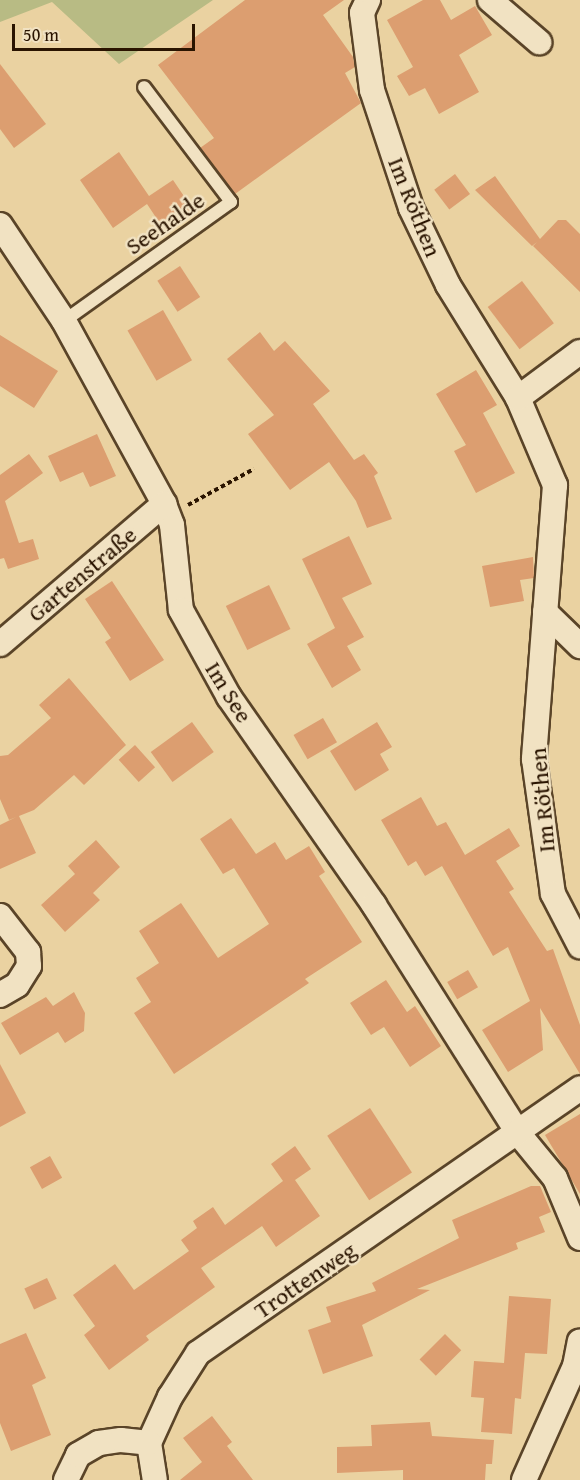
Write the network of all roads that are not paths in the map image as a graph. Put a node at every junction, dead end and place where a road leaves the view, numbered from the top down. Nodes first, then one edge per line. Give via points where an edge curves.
1 (490, 0) edge
2 (360, 4) edge
3 (539, 42) dead end
4 (144, 87) dead end
5 (0, 225) edge
6 (64, 321) junction
7 (580, 352) edge
8 (518, 398) junction
9 (167, 510) junction
10 (545, 612) junction
11 (0, 644) edge
12 (580, 646) edge
13 (0, 916) edge
14 (580, 946) edge
15 (0, 995) edge
16 (580, 1088) edge
17 (518, 1133) junction
18 (580, 1238) edge
19 (580, 1341) edge
20 (149, 1443) junction
21 (66, 1480) edge
22 (155, 1480) edge
23 (524, 1480) edge

1 - 3 street
2 - 8 street, Im Röthen via 372,90 411,208 448,285
4 - 6 lane, Seehalde via 231,202
5 - 6 street, Im See
6 - 9 street, Im See
7 - 8 street
8 - 10 street, Im Röthen via 555,485
9 - 11 street, Gartenstraße
9 - 17 street, Im See via 181,610 229,697 374,905
10 - 12 street
10 - 14 street, Im Röthen via 534,759 553,894
13 - 15 street via 28,952 29,966 17,985
16 - 17 street, Trottenweg
17 - 18 street, Im See via 555,1178
17 - 20 street, Trottenweg via 198,1353 170,1397
19 - 23 street via 575,1366
20 - 21 street via 99,1443 78,1455
20 - 22 street

